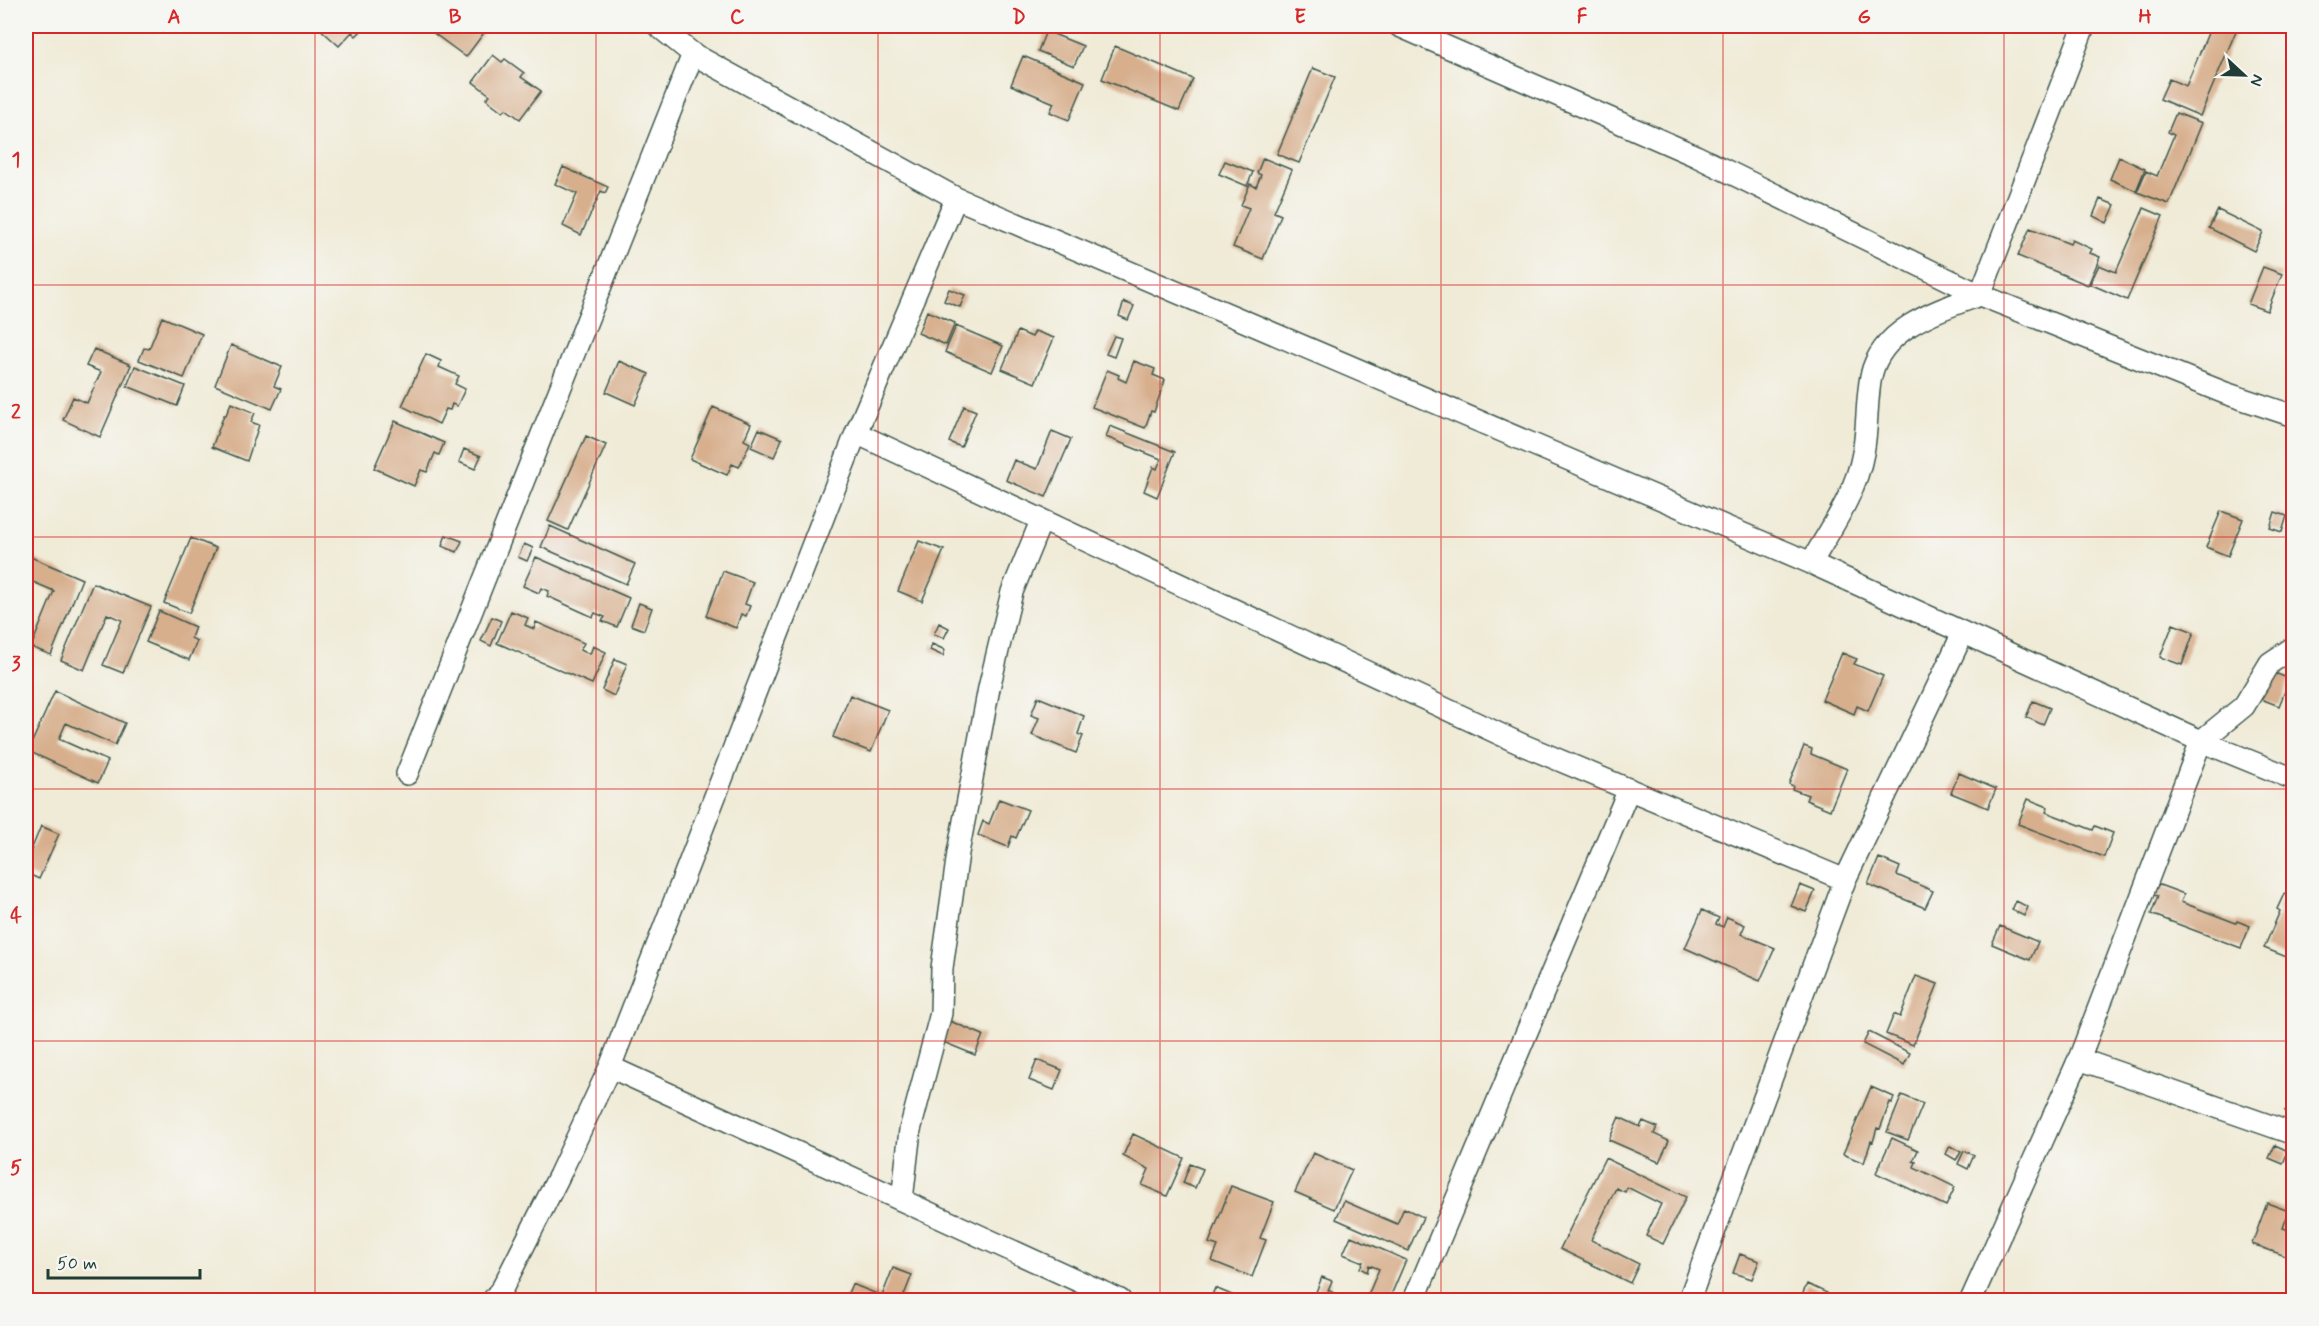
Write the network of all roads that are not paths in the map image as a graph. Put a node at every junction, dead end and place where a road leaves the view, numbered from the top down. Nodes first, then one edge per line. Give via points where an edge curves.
1 (658, 26) edge
2 (1399, 26) edge
3 (2084, 26) edge
4 (1422, 31) edge
5 (693, 54) junction
6 (956, 198) junction
7 (1980, 295) junction
8 (2294, 416) edge
9 (856, 434) junction
10 (1041, 520) junction
11 (1810, 563) junction
12 (1963, 633) junction
13 (2294, 647) edge
14 (2201, 741) junction
15 (407, 774) dead end
16 (2294, 779) edge
17 (1629, 789) junction
18 (1845, 880) junction
19 (2079, 1059) junction
20 (609, 1066) junction
21 (2294, 1134) edge
22 (902, 1200) junction
23 (493, 1300) edge
24 (1120, 1300) edge
25 (1414, 1300) edge
26 (1689, 1300) edge
27 (1971, 1300) edge

1 - 5 street
2 - 4 street
3 - 7 street
4 - 7 street via 1696,156
5 - 6 street
5 - 15 street
6 - 9 street
6 - 11 street
7 - 8 street via 2225,393
7 - 11 street via 1918,320 1894,337 1882,352 1871,374 1863,453 1853,489
9 - 10 street
9 - 20 street
10 - 17 street via 1523,745
10 - 22 street via 1012,591 989,688 957,853 942,968 941,1012 910,1131
11 - 12 street
12 - 14 street
12 - 18 street
13 - 14 street via 2270,663 2244,706
14 - 16 street
14 - 19 street
17 - 18 street
17 - 25 street
18 - 26 street
19 - 21 street
19 - 27 street
20 - 22 street
20 - 23 street via 559,1176
22 - 24 street

